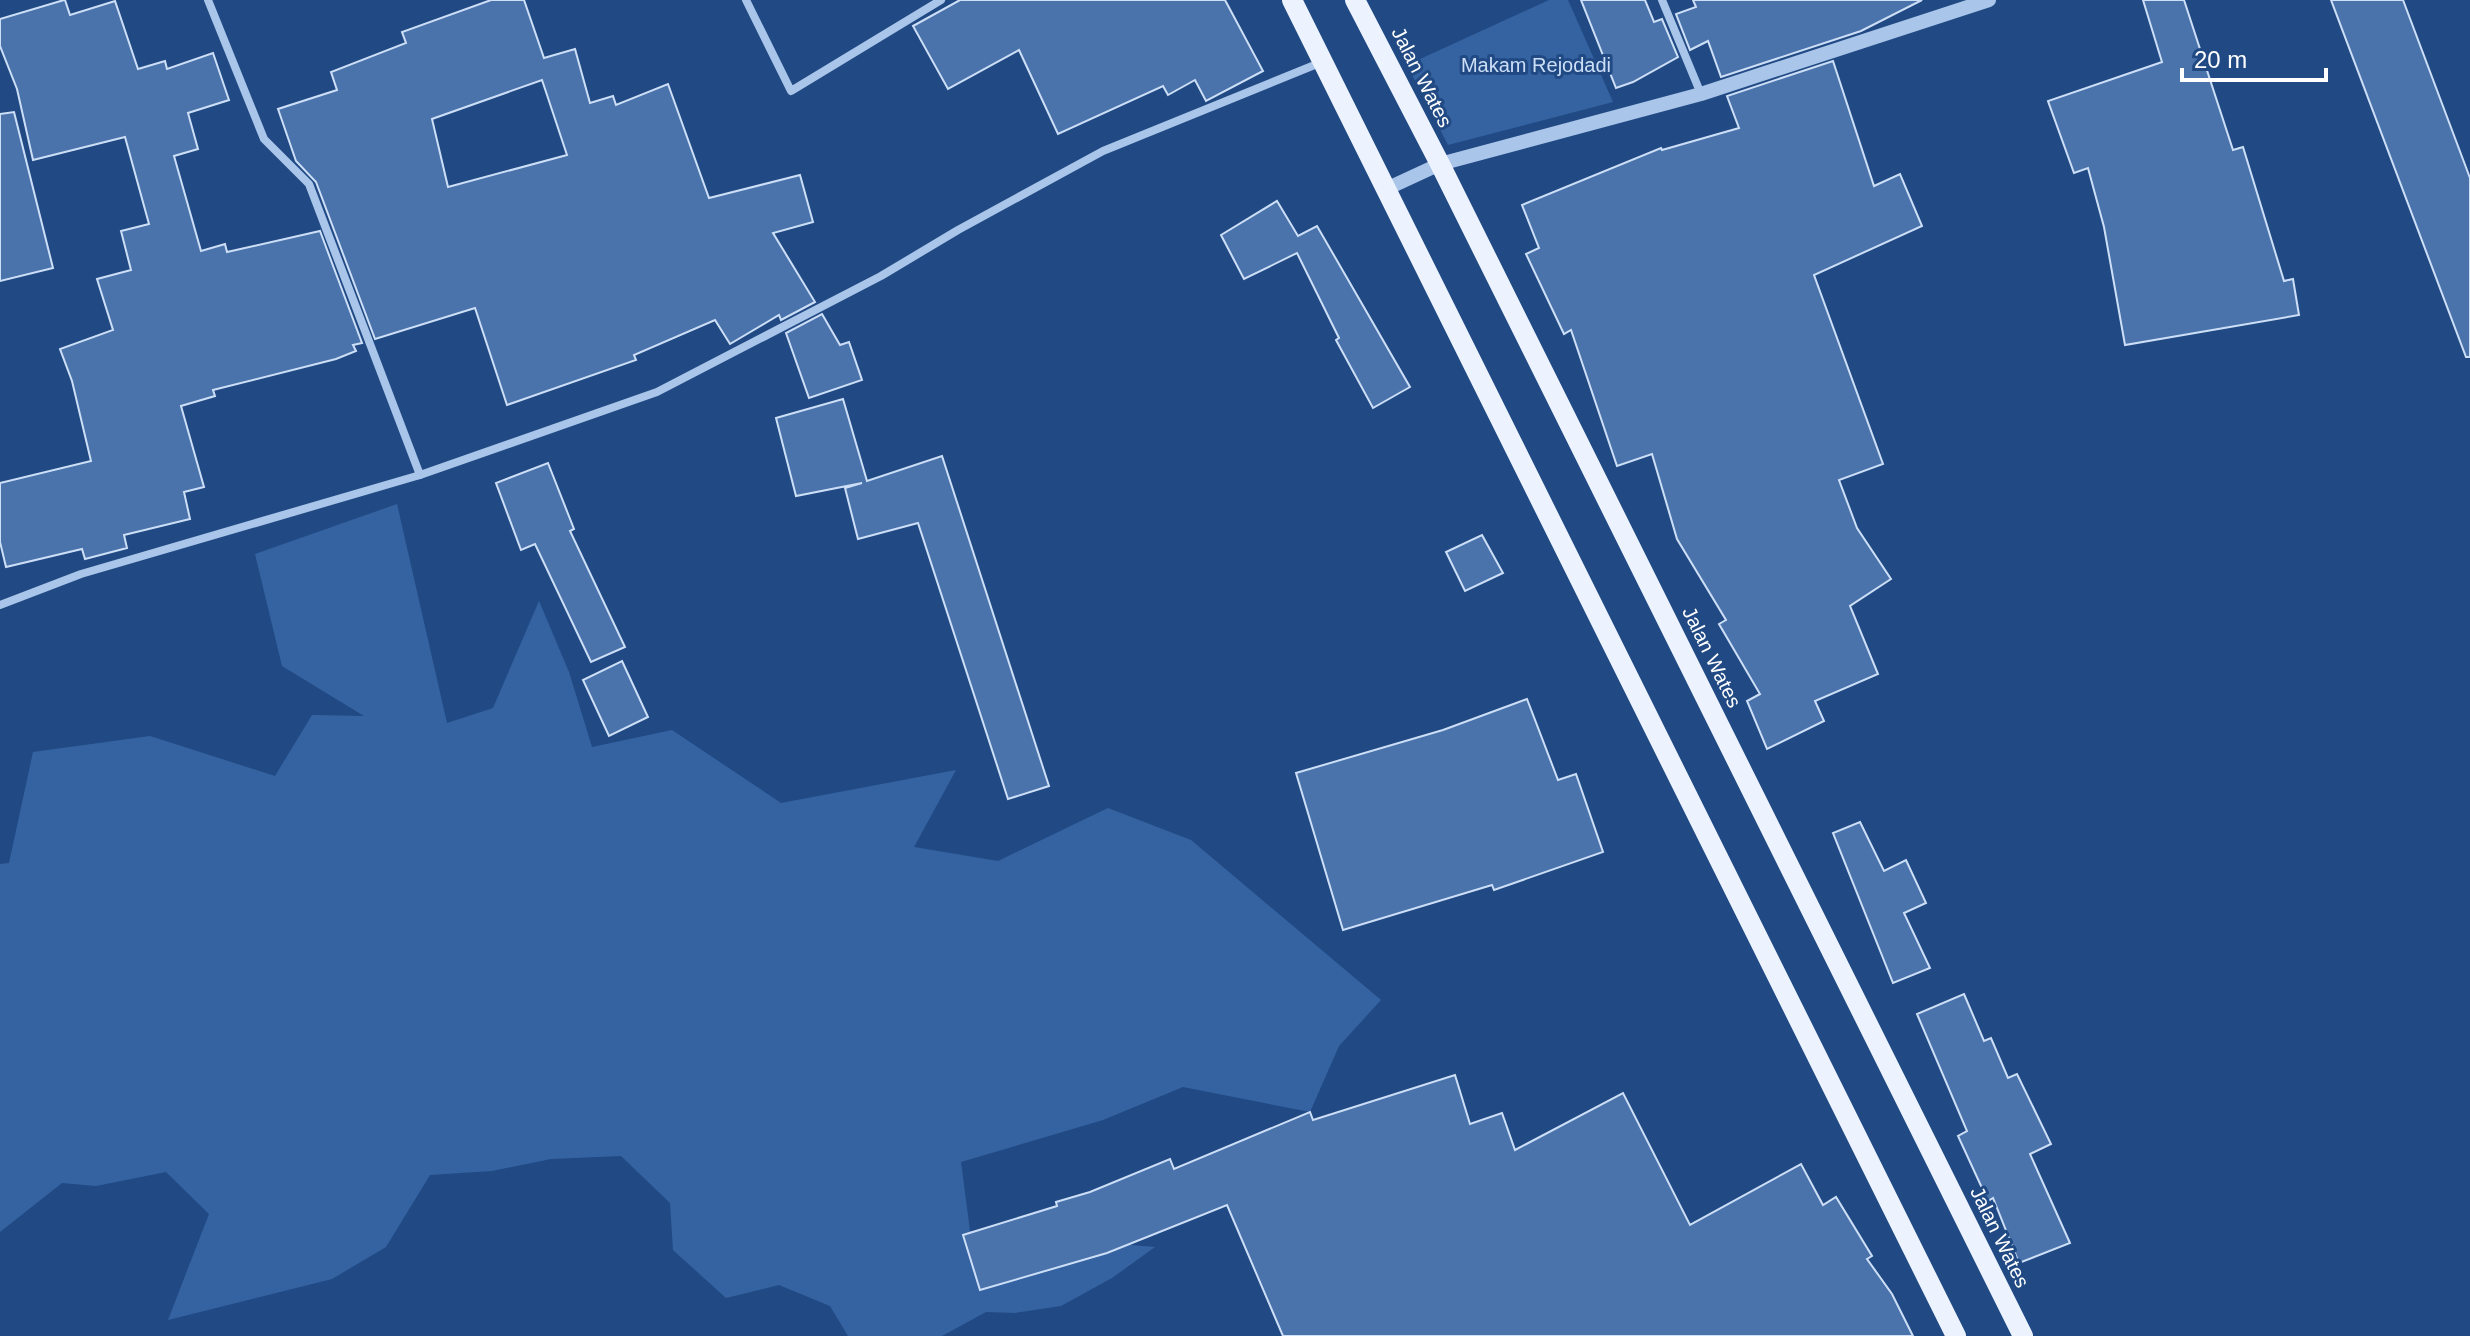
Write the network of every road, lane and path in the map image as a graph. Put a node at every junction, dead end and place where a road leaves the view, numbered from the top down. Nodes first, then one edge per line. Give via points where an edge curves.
1 (208, 0) edge
2 (746, 0) edge
3 (941, 0) edge
4 (1292, 0) edge
5 (1355, 0) edge
6 (1662, 0) edge
7 (1989, 0) edge
8 (1322, 62) junction
9 (1701, 94) junction
10 (1440, 164) junction
11 (1386, 189) junction
12 (420, 475) junction
13 (0, 605) edge
14 (1956, 1336) edge
15 (2023, 1336) edge

1 - 12 street via 264,139 309,184
2 - 3 street via 791,91
4 - 8 main road
5 - 10 main road, Jalan Wates
6 - 9 street
7 - 9 street
8 - 11 main road
8 - 12 street via 1103,151 881,276 657,392
9 - 10 street
10 - 11 street
10 - 15 main road, Jalan Wates
11 - 14 main road
12 - 13 street via 81,574

